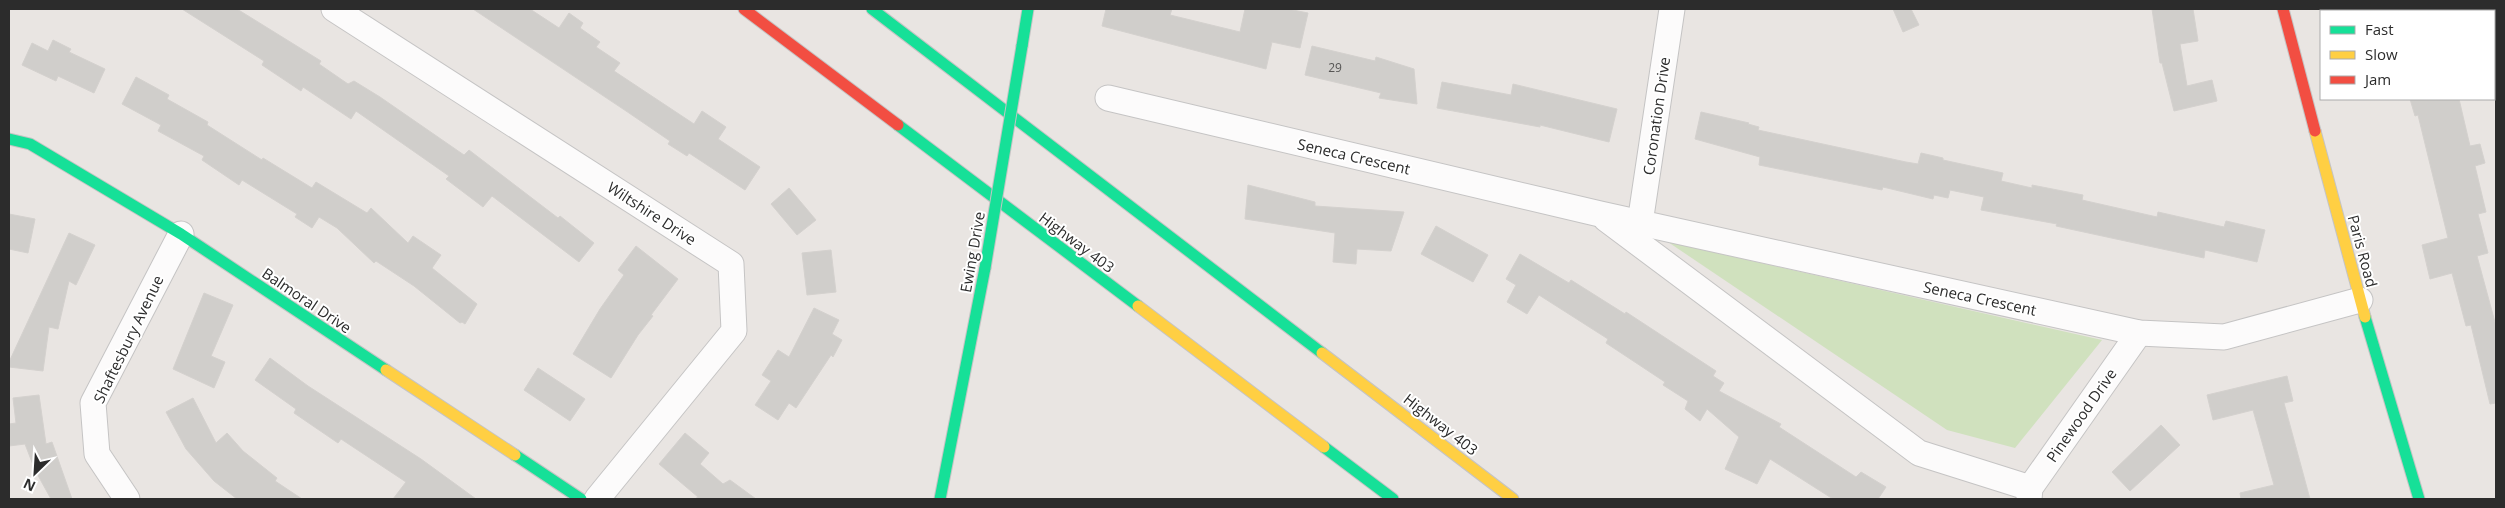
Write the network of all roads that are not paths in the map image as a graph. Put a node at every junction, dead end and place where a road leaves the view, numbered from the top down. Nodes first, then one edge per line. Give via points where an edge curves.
1 (334, 9) edge
2 (744, 9) edge
3 (872, 9) edge
4 (1028, 9) edge
5 (1672, 9) edge
6 (2283, 9) edge
7 (1108, 98) dead end
8 (9, 140) edge
9 (1600, 214) junction
10 (1640, 223) junction
11 (181, 234) junction
12 (2360, 300) junction
13 (2139, 333) junction
14 (2029, 494) edge
15 (127, 499) edge
16 (581, 499) edge
17 (597, 499) edge
18 (940, 499) edge
19 (1393, 499) edge
20 (1513, 499) edge
21 (2419, 499) edge

1 - 17 street, Wiltshire Drive via 731,264 734,331
2 - 19 main road, Highway 403
3 - 20 main road, Highway 403
4 - 18 main road, Ewing Drive, bridge via 985,268
5 - 10 street, Coronation Drive
6 - 12 main road, Paris Road
7 - 9 street, Seneca Crescent
8 - 11 main road, Balmoral Drive via 30,144
9 - 10 street, Seneca Crescent
9 - 14 street, Seneca Crescent via 1919,453
10 - 13 street, Seneca Crescent
11 - 15 street, Shaftesbury Avenue via 93,403 97,454
11 - 16 main road, Balmoral Drive
12 - 13 street, Seneca Crescent via 2224,337
12 - 21 main road, Paris Road
13 - 14 street, Pinewood Drive

